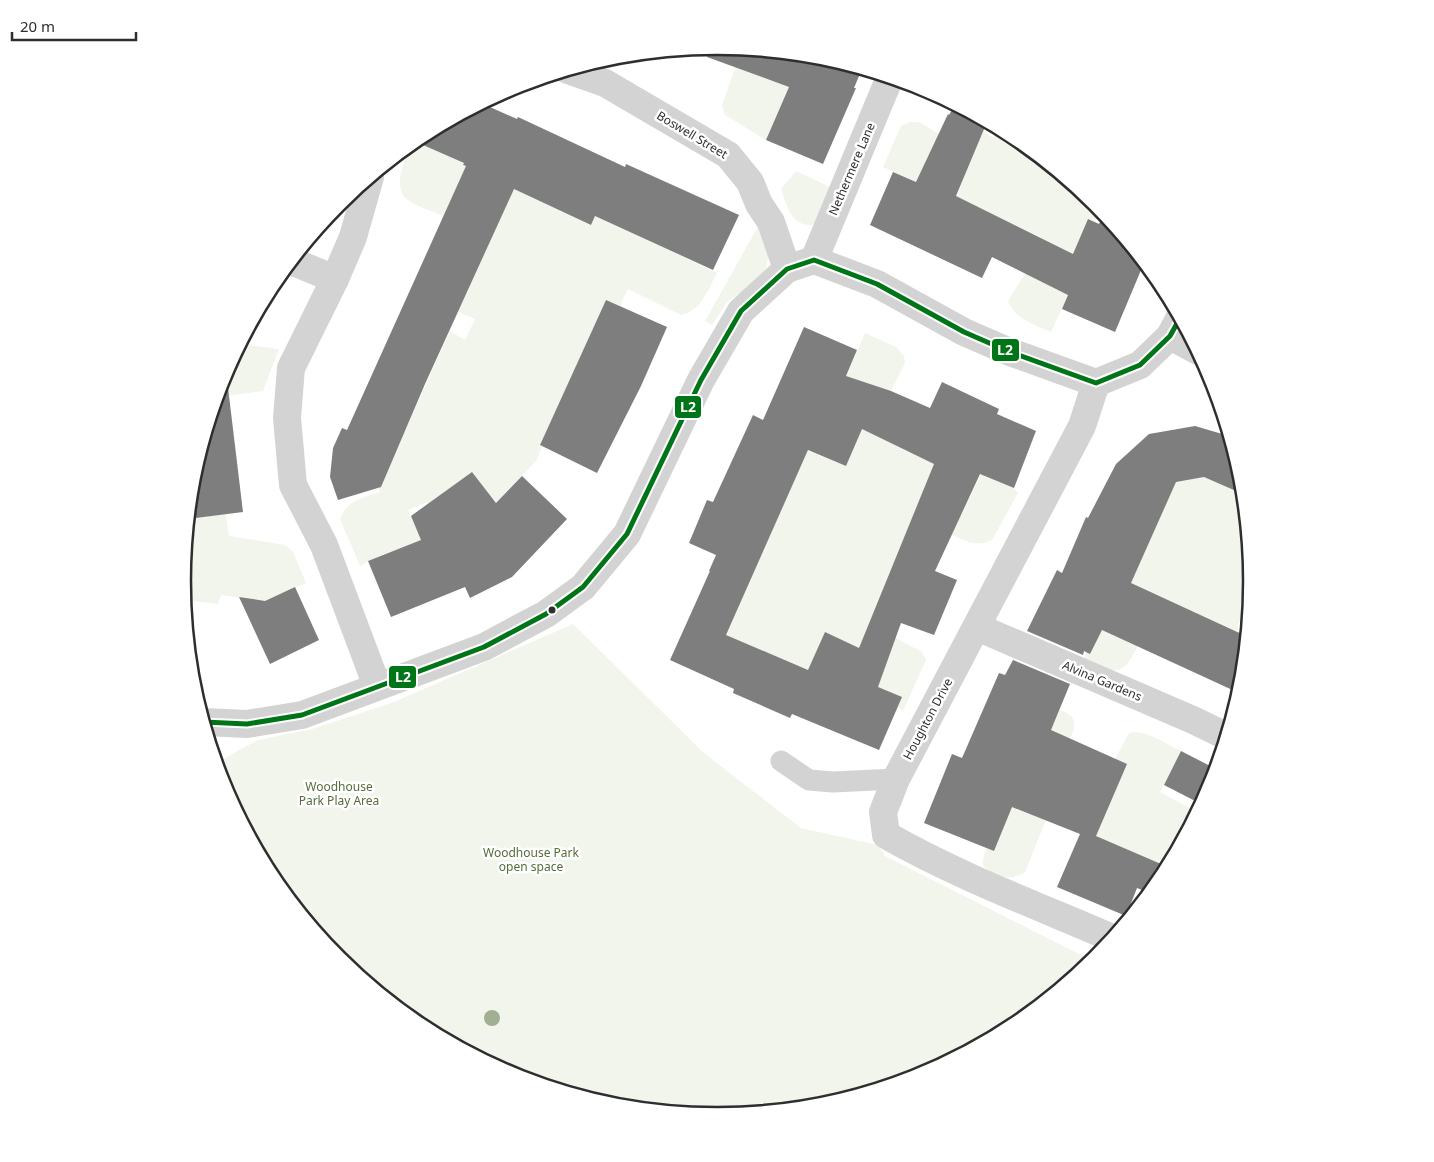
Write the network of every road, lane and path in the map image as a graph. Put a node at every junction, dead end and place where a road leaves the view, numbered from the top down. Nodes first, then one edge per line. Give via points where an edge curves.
1 (579, 74) edge
2 (888, 84) edge
3 (367, 189) edge
4 (814, 260) junction
5 (298, 264) edge
6 (787, 270) junction
7 (335, 279) junction
8 (1175, 326) edge
9 (1096, 383) junction
10 (977, 627) junction
11 (377, 686) junction
12 (211, 722) edge
13 (1220, 733) edge
14 (781, 761) dead end
15 (896, 779) junction
16 (1105, 935) edge

1 - 6 street, Boswell Street via 605,83 728,155 750,182 771,222
2 - 4 street, Nethermere Lane
3 - 7 street via 353,237
4 - 6 street
4 - 9 street via 877,284 964,332
5 - 7 street
6 - 11 street via 742,311 701,380 626,534 583,587 546,614 484,647
7 - 11 street via 291,368 287,418 293,485 324,545
8 - 9 street via 1140,365
9 - 10 street, Houghton Drive via 1082,426
10 - 13 street, Alvina Gardens
10 - 15 street, Houghton Drive
11 - 12 street via 302,715 247,724
14 - 15 lane via 808,780
15 - 16 street, Houghton Drive via 883,812 886,835 974,879

